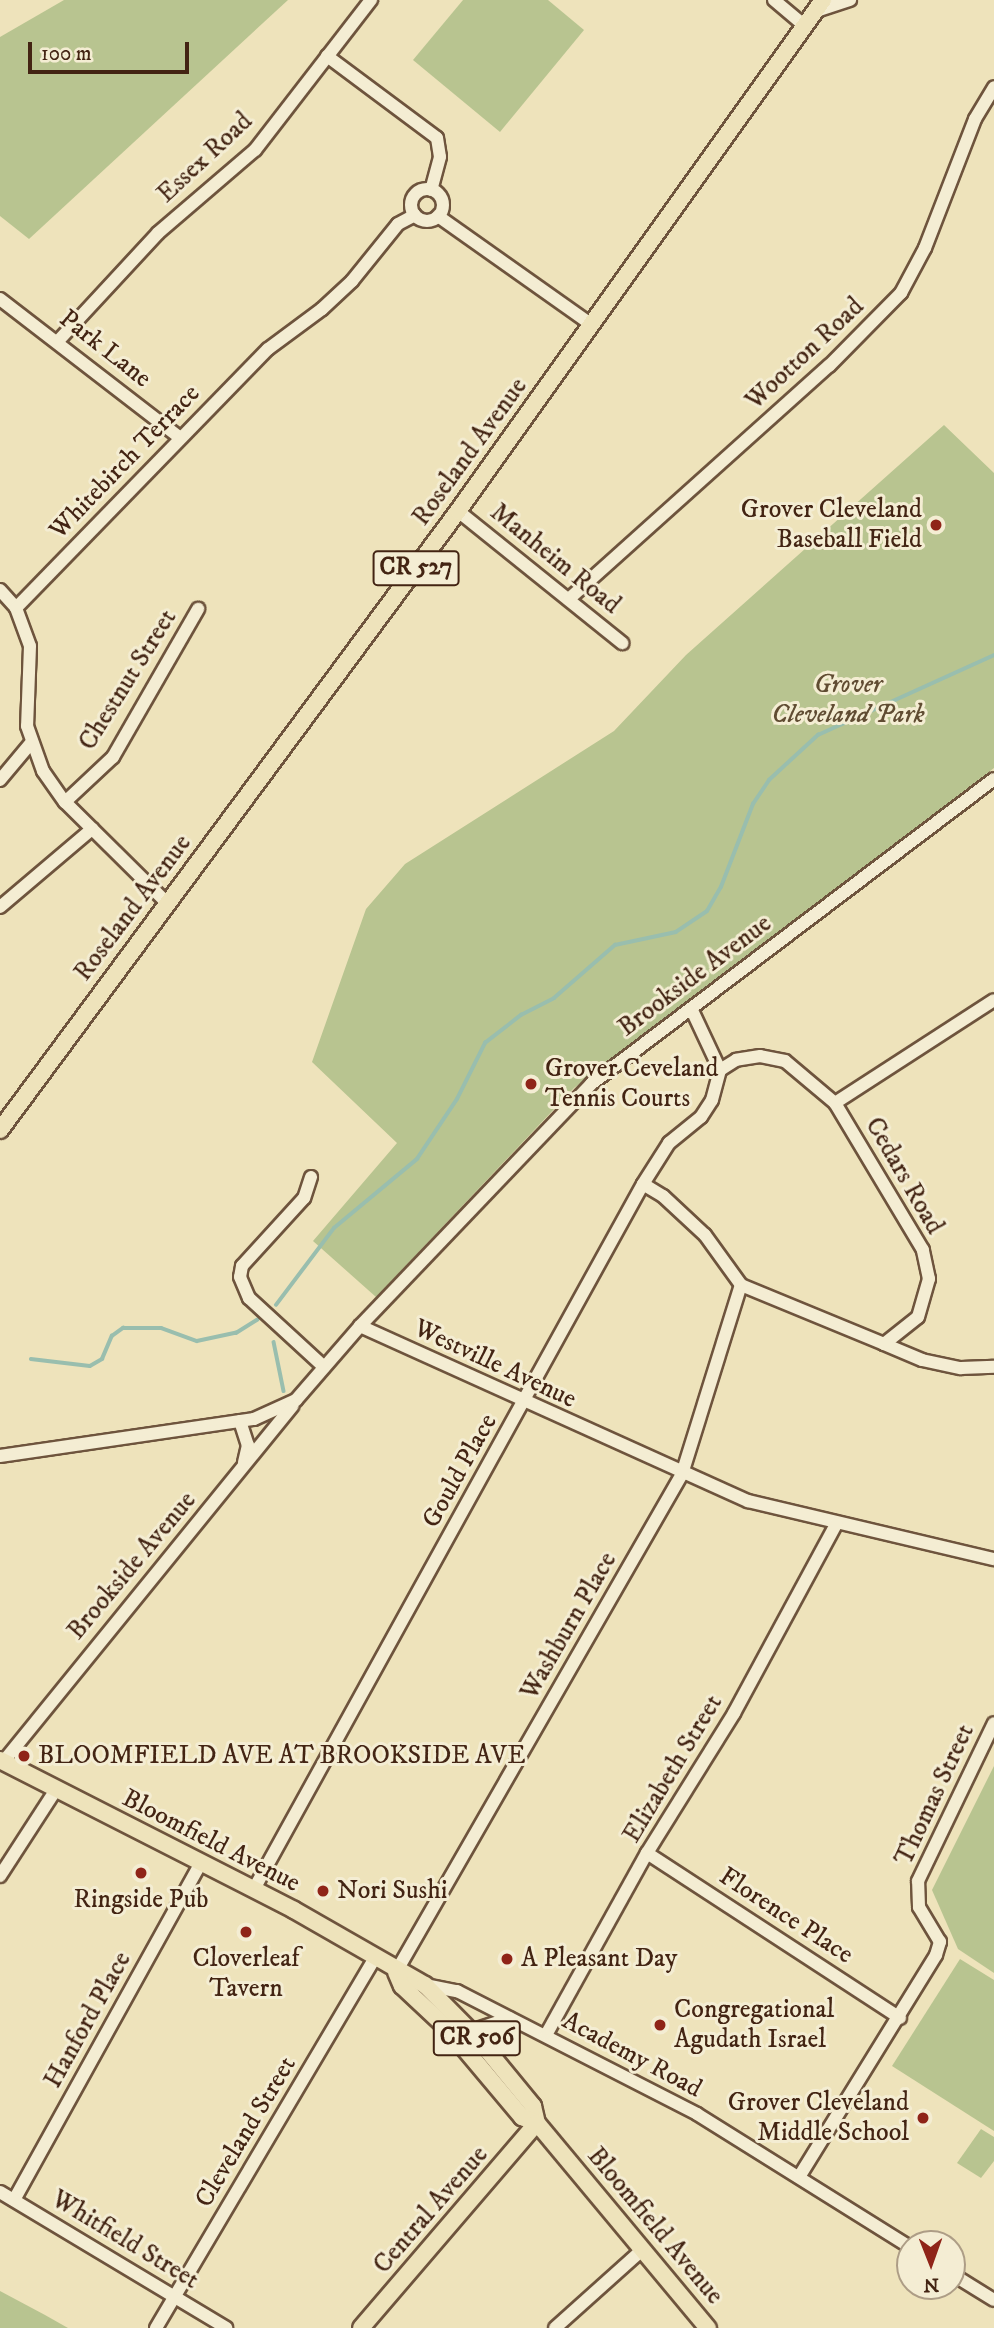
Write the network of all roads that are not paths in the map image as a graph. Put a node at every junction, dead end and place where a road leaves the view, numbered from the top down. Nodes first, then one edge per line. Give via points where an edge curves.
1 (371, 0) edge
2 (774, 0) edge
3 (850, 0) edge
4 (819, 5) edge
5 (804, 25) junction
6 (327, 56) junction
7 (994, 87) edge
8 (431, 190) junction
9 (415, 215) junction
10 (438, 216) junction
11 (0, 299) edge
12 (592, 325) junction
13 (59, 340) junction
14 (179, 437) junction
15 (458, 511) junction
16 (0, 590) edge
17 (570, 598) junction
18 (16, 608) junction
19 (198, 609) dead end
20 (622, 643) dead end
21 (32, 743) junction
22 (994, 779) edge
23 (0, 780) edge
24 (65, 802) junction
25 (92, 829) junction
26 (167, 903) junction
27 (0, 907) edge
28 (994, 1000) edge
29 (691, 1008) junction
30 (720, 1070) junction
31 (835, 1103) junction
32 (0, 1130) edge
33 (311, 1177) dead end
34 (643, 1184) junction
35 (741, 1285) junction
36 (360, 1326) junction
37 (884, 1344) junction
38 (324, 1367) junction
39 (994, 1367) edge
40 (296, 1400) junction
41 (524, 1403) junction
42 (240, 1421) junction
43 (0, 1457) edge
44 (242, 1470) junction
45 (682, 1474) junction
46 (836, 1524) junction
47 (994, 1559) edge
48 (994, 1723) edge
49 (1, 1760) edge
50 (55, 1791) junction
51 (647, 1853) junction
52 (201, 1862) junction
53 (0, 1876) edge
54 (254, 1889) junction
55 (375, 1958) junction
56 (396, 1972) junction
57 (425, 1984) junction
58 (510, 2018) junction
59 (900, 2018) junction
60 (471, 2030) junction
61 (546, 2035) junction
62 (456, 2039) junction
63 (537, 2123) junction
64 (799, 2177) junction
65 (0, 2192) edge
66 (14, 2200) junction
67 (896, 2238) edge
68 (643, 2249) junction
69 (966, 2283) edge
70 (175, 2297) junction
71 (994, 2300) edge
72 (156, 2328) edge
73 (226, 2328) edge
74 (361, 2328) edge
75 (555, 2328) edge
76 (708, 2328) edge

1 - 6 street, Essex Road
2 - 5 street
3 - 4 street
4 - 5 main road, Roseland Avenue / CR 527
5 - 12 main road, Roseland Avenue / CR 527
6 - 8 street via 437,138 441,150
6 - 13 street, Essex Road via 255,150 158,233
7 - 17 street, Wootton Road via 975,119 925,248 901,293 829,366
8 - 9 street via 414,196
8 - 10 street via 443,204
9 - 10 street via 426,221
9 - 14 street, Whitebirch Terrace via 388,235 342,290 268,349
10 - 12 street
11 - 13 street, Park Lane
12 - 15 main road, Roseland Avenue / CR 527
13 - 14 street, Park Lane
14 - 18 street, Whitebirch Terrace
15 - 17 street, Manheim Road
15 - 26 main road, Roseland Avenue / CR 527
16 - 18 street
17 - 20 street, Manheim Road
18 - 21 street via 30,646 27,726
19 - 24 street, Chestnut Street via 113,757
21 - 23 street
21 - 24 street via 43,771
22 - 29 street, Brookside Avenue
24 - 25 street
25 - 26 street
25 - 27 street
26 - 32 main road, Roseland Avenue / CR 527
28 - 31 street
29 - 30 street
29 - 36 street, Brookside Avenue via 591,1084
30 - 31 street, Cedars Road via 736,1060 760,1056 785,1061
30 - 34 street, Gould Place via 706,1108 669,1143
31 - 37 street, Cedars Road via 923,1250 929,1279 918,1317
33 - 38 street via 303,1198 242,1266 240,1277 249,1298
34 - 35 street via 705,1235
34 - 41 street, Gould Place
35 - 37 street
35 - 45 street, Washburn Place
36 - 38 street
36 - 41 street, Westville Avenue
37 - 39 street via 922,1360 961,1368
38 - 40 street
40 - 42 street via 267,1416
40 - 44 street, Brookside Avenue
41 - 45 street, Westville Avenue
41 - 54 street, Gould Place
42 - 43 street
42 - 44 street via 248,1446
44 - 49 street, Brookside Avenue
45 - 46 street, Westville Avenue via 748,1501
45 - 56 street, Washburn Place
46 - 47 street, Westville Avenue
46 - 51 street, Elizabeth Street via 734,1713
48 - 59 street, Thomas Street via 918,1881 919,1907 940,1942
49 - 50 main road, Bloomfield Avenue / CR 506
50 - 52 main road, Bloomfield Avenue / CR 506
50 - 53 street
51 - 59 street, Florence Place
51 - 61 street, Elizabeth Street
52 - 54 main road, Bloomfield Avenue / CR 506
52 - 66 street, Hanford Place
54 - 55 main road, Bloomfield Avenue / CR 506
55 - 56 main road, Bloomfield Avenue / CR 506
55 - 70 street, Cleveland Street
56 - 57 main road, Bloomfield Avenue / CR 506
56 - 62 main road, Bloomfield Avenue / CR 506 via 402,1986
57 - 58 street, Academy Road via 457,1991
57 - 60 main road, Bloomfield Avenue / CR 506
58 - 60 street
58 - 61 street, Academy Road
59 - 64 street, Thomas Street
60 - 62 street
60 - 63 main road, Bloomfield Avenue / CR 506 via 533,2106
61 - 64 street, Academy Road via 697,2114
62 - 63 main road, Bloomfield Avenue / CR 506 via 522,2117
63 - 68 main road, Bloomfield Avenue / CR 506
63 - 74 main road, Central Avenue
64 - 67 street, Academy Road
65 - 66 street, Whitfield Street
66 - 70 street, Whitfield Street
68 - 75 street
68 - 76 main road, Bloomfield Avenue / CR 506
69 - 71 street
70 - 72 street, Cleveland Street
70 - 73 street, Whitfield Street

